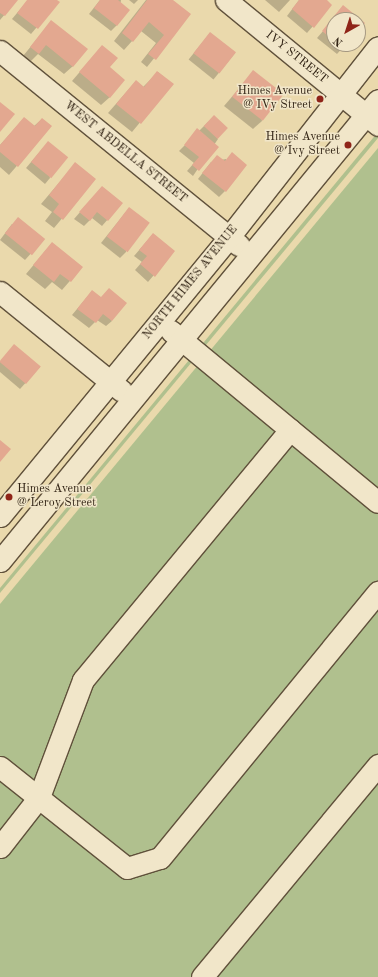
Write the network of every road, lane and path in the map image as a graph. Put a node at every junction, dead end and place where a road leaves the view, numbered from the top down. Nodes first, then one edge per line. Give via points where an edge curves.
1 (226, 0) edge
2 (378, 47) edge
3 (0, 51) edge
4 (341, 95) junction
5 (374, 113) edge
6 (229, 237) junction
7 (250, 255) junction
8 (0, 292) edge
9 (160, 322) junction
10 (181, 340) junction
11 (111, 382) junction
12 (132, 399) junction
13 (290, 430) junction
14 (378, 502) edge
15 (0, 516) edge
16 (0, 527) edge
17 (17, 540) junction
18 (0, 561) edge
19 (378, 592) edge
20 (378, 765) edge
21 (0, 767) edge
22 (39, 798) junction
23 (0, 847) edge
24 (202, 977) edge

1 - 4 street, IVY STREET
2 - 4 street, NORTH HIMES AVENUE
3 - 6 street, WEST ABDELLA STREET
4 - 5 street, IVY STREET
4 - 6 street, NORTH HIMES AVENUE
5 - 7 street
6 - 7 street, WEST ABDELLA STREET
6 - 9 street, NORTH HIMES AVENUE
7 - 10 street
8 - 11 street
9 - 10 street
9 - 11 street, NORTH HIMES AVENUE
10 - 12 street
10 - 13 street
11 - 12 street
11 - 15 street, NORTH HIMES AVENUE
12 - 17 street
13 - 14 street
13 - 22 street via 83,680
16 - 17 street
17 - 18 street
19 - 22 street via 160,858 127,868
20 - 24 street
21 - 22 street
22 - 23 street

